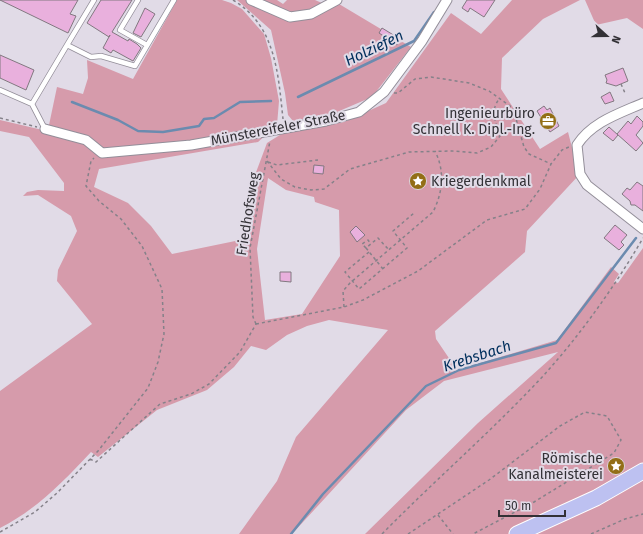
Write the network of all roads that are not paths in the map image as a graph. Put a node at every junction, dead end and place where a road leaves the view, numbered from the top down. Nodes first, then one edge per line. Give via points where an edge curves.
1 (94, 0) edge
2 (138, 0) edge
3 (174, 0) edge
4 (251, 0) edge
5 (337, 0) edge
6 (447, 0) edge
7 (67, 45) junction
8 (148, 45) junction
9 (0, 90) edge
10 (643, 103) edge
11 (32, 104) junction
12 (45, 129) joint
13 (643, 229) edge
14 (643, 471) edge
15 (518, 534) edge

1 - 7 lane
2 - 8 lane via 120,30
3 - 8 lane
4 - 5 street via 290,16 311,14
6 - 12 street, Münstereifeler Straße via 422,41 384,92 359,112 326,121 191,145 102,153 86,140
7 - 8 lane via 91,57 101,56 135,66
7 - 11 lane
9 - 11 lane
10 - 13 street via 600,123 585,133 577,145 580,174 587,185
11 - 12 lane
14 - 15 main road via 596,498

